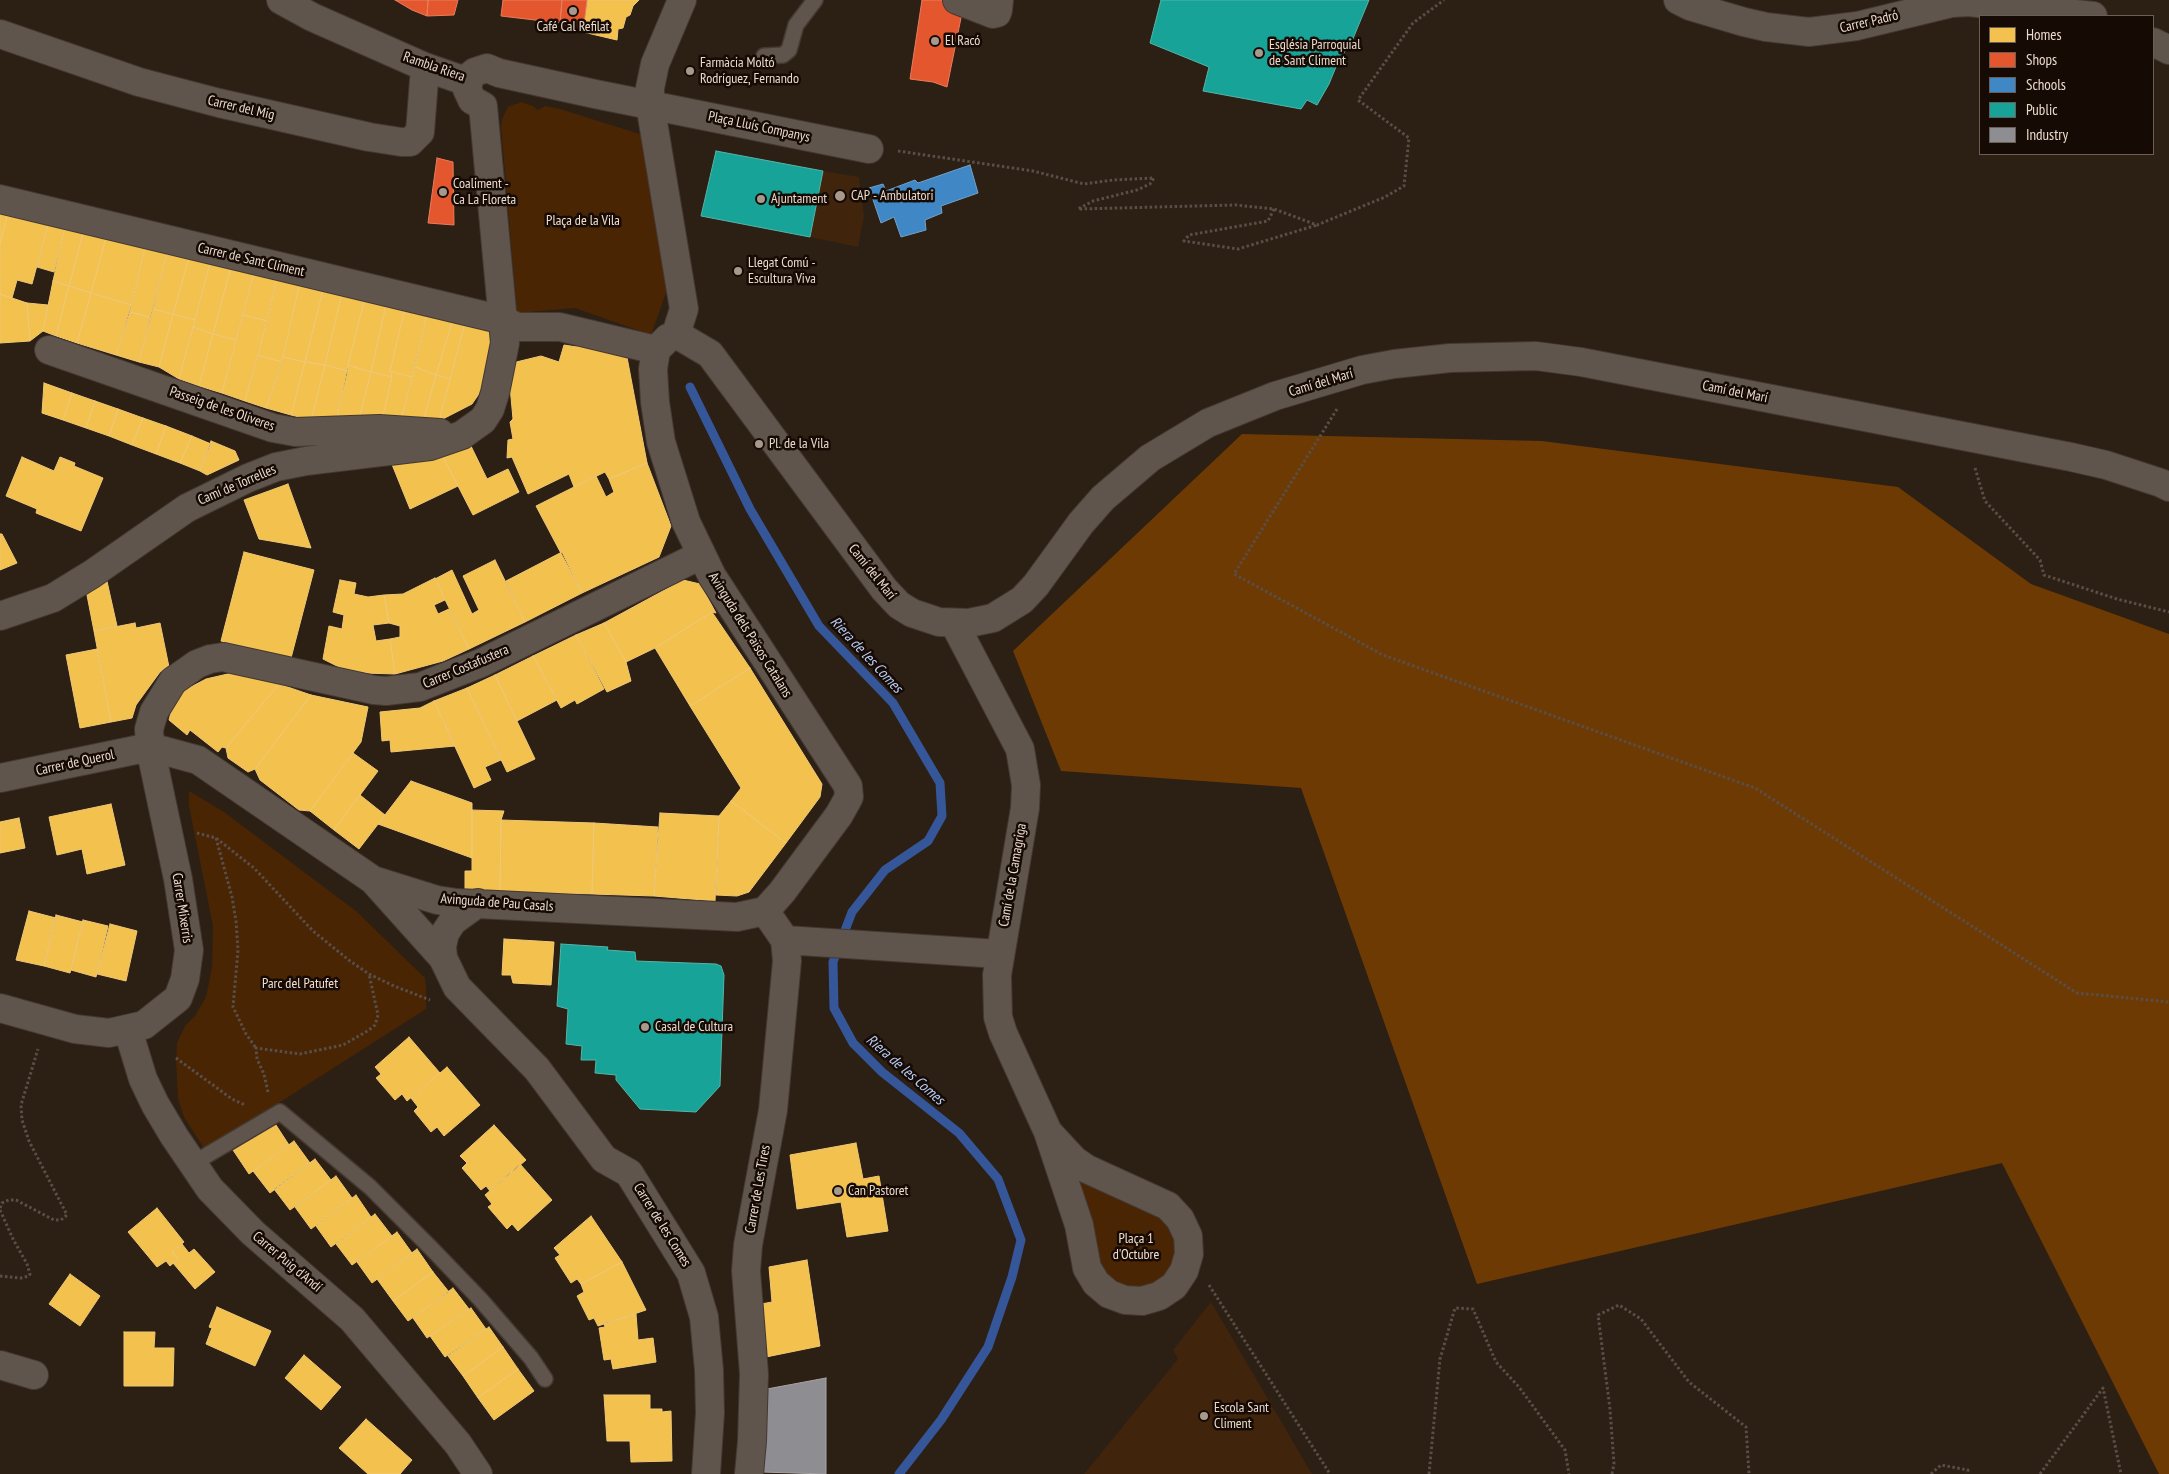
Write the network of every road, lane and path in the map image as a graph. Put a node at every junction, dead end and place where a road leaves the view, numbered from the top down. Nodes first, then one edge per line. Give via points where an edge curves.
1 (281, 0) edge
2 (682, 0) edge
3 (814, 0) edge
4 (957, 0) edge
5 (999, 0) edge
6 (1444, 0) edge
7 (1678, 0) edge
8 (2084, 15) edge
9 (0, 34) edge
10 (2154, 42) edge
11 (2169, 50) edge
12 (764, 56) dead end
13 (425, 67) junction
14 (499, 73) junction
15 (468, 82) junction
16 (650, 104) junction
17 (483, 106) junction
18 (869, 149) joint
19 (0, 199) edge
20 (1274, 209) junction
21 (1317, 225) junction
22 (503, 320) junction
23 (666, 342) junction
24 (49, 350) dead end
25 (1362, 370) junction
26 (462, 435) junction
27 (1965, 437) junction
28 (2169, 487) edge
29 (701, 555) junction
30 (2169, 612) edge
31 (0, 616) edge
32 (954, 623) junction
33 (150, 747) junction
34 (0, 778) edge
35 (194, 832) dead end
36 (216, 838) junction
37 (374, 880) junction
38 (478, 903) junction
39 (765, 911) junction
40 (784, 940) junction
41 (999, 954) junction
42 (442, 958) junction
43 (369, 974) junction
44 (458, 988) junction
45 (2169, 1002) edge
46 (0, 1008) edge
47 (48, 1021) junction
48 (128, 1030) junction
49 (256, 1048) junction
50 (176, 1058) dead end
51 (264, 1098) dead end
52 (253, 1104) dead end
53 (1048, 1132) junction
54 (192, 1164) junction
55 (0, 1209) edge
56 (1189, 1254) junction
57 (0, 1276) edge
58 (0, 1365) edge
59 (34, 1375) dead end
60 (545, 1379) dead end
61 (478, 1474) edge
62 (706, 1474) edge
63 (749, 1474) edge
64 (1330, 1474) edge
65 (1429, 1474) edge
66 (1569, 1474) edge
67 (1612, 1474) edge
68 (1749, 1474) edge
69 (1931, 1474) edge
70 (1967, 1474) edge
71 (2040, 1474) edge
72 (2121, 1474) edge

1 - 13 street, Rambla Riera
2 - 16 street via 655,64
3 - 12 lane via 796,25 788,50 783,55
4 - 5 street via 993,14 997,13
6 - 21 path via 1413,23 1358,100 1409,138 1404,186
7 - 8 street, Carrer Padró via 1744,22 1810,32 1857,26 1952,3 1969,2
9 - 13 street, Carrer del Mig via 139,82 401,142 410,142 420,132
10 - 11 street
13 - 15 street, Rambla Riera
14 - 15 street, Rambla Riera via 481,69
14 - 16 street, Rambla Riera
14 - 17 street via 505,84 503,96 495,104
15 - 17 street via 472,100
16 - 18 street, Plaça Lluís Companys
16 - 23 street via 684,309
17 - 22 street
18 - 20 path via 1023,170 1084,184 1154,178 1150,184 1137,190 1092,201 1078,209 1236,205
19 - 22 street, Carrer de Sant Climent
20 - 21 path
20 - 21 path via 1268,221 1188,235 1184,241 1238,250
22 - 23 street via 517,327 560,327
22 - 26 street, Camí de Torrelles via 503,358 490,409 483,420
23 - 29 street, Avinguda dels Països Catalans via 653,369 661,442 674,488
23 - 32 street, Camí del Marí via 710,354 899,605 926,619
24 - 26 street, Passeig de les Oliveres via 273,428 296,432 379,429
25 - 27 street, Camí del Marí via 1450,358 1536,356
25 - 32 street, Camí del Marí via 1250,405 1173,443 1103,498 1022,600 993,618
25 - 45 path via 1234,574 1382,655 1755,788 2077,993
26 - 31 street, Camí de Torrelles via 430,446 276,467 187,508 61,594
27 - 28 street, Camí del Marí via 2106,465
27 - 30 path via 1985,501 2040,560 2044,575
29 - 33 street, Carrer Costafustera via 481,663 420,688 374,690 242,660 210,659 172,681 162,695 149,729
29 - 39 street, Avinguda dels Països Catalans via 848,786 849,797 840,815
32 - 41 street, Camí de la Camagriga via 1020,749 1023,768 1025,808
33 - 34 street, Carrer de Querol
33 - 37 street, Avinguda de Pau Casals via 198,760
33 - 48 street, Carrer Mixerris via 180,887 189,950 185,979 178,998 144,1025
35 - 36 path
36 - 43 path via 254,868 314,931
36 - 49 path via 236,922 238,950 233,1007
37 - 38 street, Avinguda de Pau Casals via 437,900
37 - 42 street, Carrer de les Comes
38 - 39 street, Avinguda de Pau Casals via 737,918
38 - 42 street via 453,921 445,933
39 - 40 street, Carrer de Les Tires
40 - 41 street
40 - 63 street, Carrer de Les Tires via 787,961 772,1110 746,1271 754,1374
41 - 53 street, Camí de la Camagriga via 998,1017
42 - 44 street, Carrer de les Comes
43 - 44 path via 426,1000 443,1002
43 - 49 path via 378,1015 375,1025 369,1030 343,1045 300,1054
44 - 62 street, Carrer de les Comes via 537,1069 604,1159 629,1173 691,1273 704,1317 709,1370
46 - 47 street, Carrer Mixerris
47 - 48 street, Carrer Mixerris via 92,1032
47 - 55 path via 21,1105 22,1120 29,1141 67,1215 61,1220 54,1220 16,1200 2,1203
48 - 54 street, Carrer Puig d'Andí via 143,1079
49 - 51 path via 268,1094
50 - 52 path via 232,1099 246,1106
53 - 56 street, Camí de la Camagriga via 1087,1169 1168,1206 1180,1219 1188,1236
53 - 56 street, Camí de la Camagriga via 1079,1225 1087,1268 1096,1283 1109,1294 1125,1300 1142,1301 1159,1296 1174,1286 1184,1271
54 - 60 lane via 280,1112 370,1187 424,1241 480,1299
54 - 61 street, Carrer Puig d'Andí via 240,1221 352,1319 452,1436
55 - 57 path via 30,1274 21,1278
56 - 64 path
58 - 59 street
65 - 66 path via 1440,1359 1455,1308 1473,1309 1496,1362 1519,1387 1565,1450
67 - 68 path via 1610,1409 1598,1315 1619,1306 1641,1319 1689,1382 1746,1427
69 - 70 path via 1941,1465 1968,1470
71 - 72 path via 2103,1388

